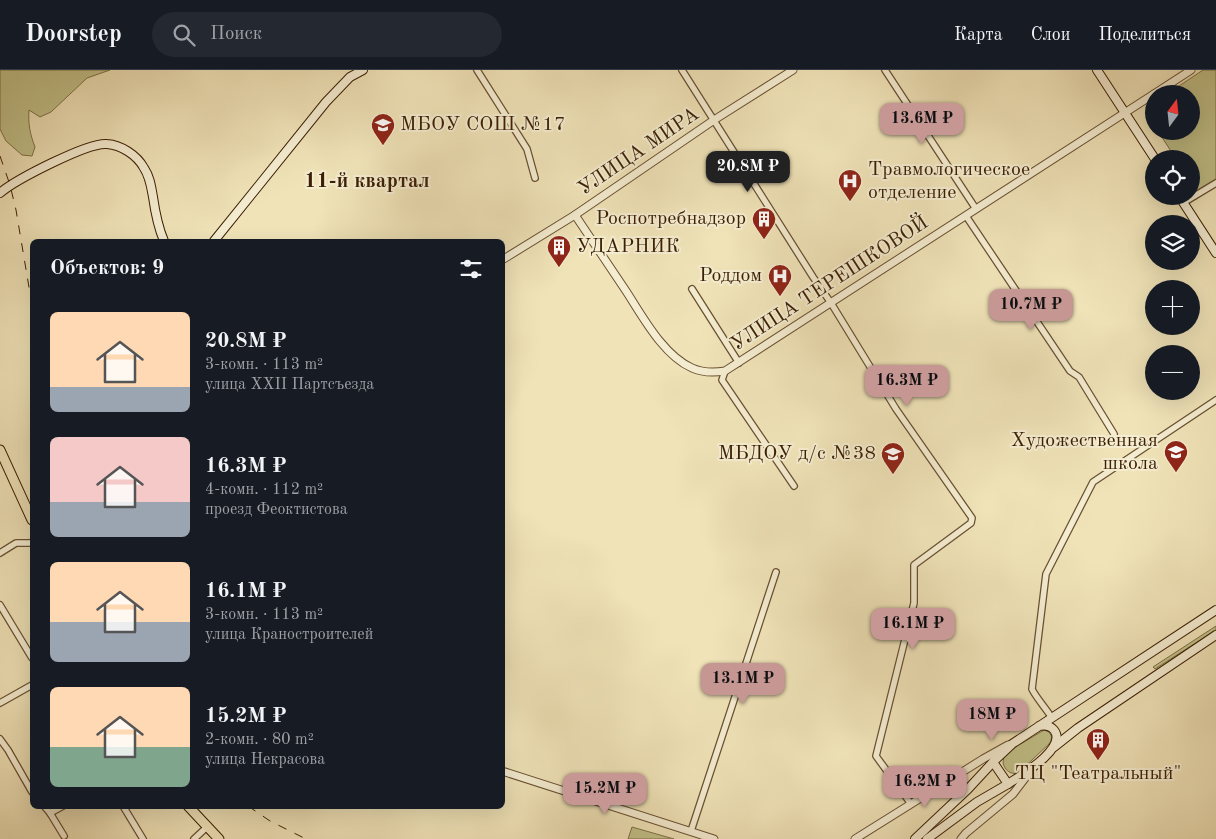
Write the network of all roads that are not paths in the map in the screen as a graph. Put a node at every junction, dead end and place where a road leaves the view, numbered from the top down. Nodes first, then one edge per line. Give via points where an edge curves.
1 (363, 70) edge
2 (477, 70) edge
3 (682, 70) edge
4 (792, 70) edge
5 (885, 70) edge
6 (1097, 70) edge
7 (1191, 70) edge
8 (1168, 85) edge
9 (1145, 100) edge
10 (1125, 113) junction
11 (714, 120) junction
12 (1149, 150) edge
13 (535, 178) dead end
14 (1216, 183) edge
15 (1200, 191) edge
16 (0, 193) edge
17 (1184, 205) edge
18 (976, 209) junction
19 (576, 215) junction
20 (966, 216) junction
21 (163, 239) edge
22 (216, 239) edge
23 (1216, 253) edge
24 (505, 258) edge
25 (692, 289) dead end
26 (831, 303) junction
27 (739, 363) junction
28 (725, 371) junction
29 (1216, 400) edge
30 (1114, 434) dead end
31 (0, 450) edge
32 (794, 486) dead end
33 (30, 516) edge
34 (30, 544) edge
35 (0, 553) edge
36 (776, 572) dead end
37 (0, 605) edge
38 (1216, 610) edge
39 (1216, 635) edge
40 (30, 655) edge
41 (30, 686) edge
42 (0, 703) edge
43 (1052, 718) junction
44 (1039, 726) junction
45 (0, 739) edge
46 (1012, 744) junction
47 (1052, 748) junction
48 (983, 759) junction
49 (992, 762) junction
50 (1036, 765) junction
51 (505, 772) edge
52 (1008, 784) junction
53 (30, 788) edge
54 (1013, 794) junction
55 (911, 804) junction
56 (47, 809) edge
57 (57, 809) edge
58 (125, 809) edge
59 (191, 809) edge
60 (50, 813) junction
61 (207, 827) junction
62 (691, 831) junction
63 (64, 836) dead end
64 (143, 839) edge
65 (194, 839) edge
66 (219, 839) edge
67 (714, 839) edge
68 (855, 839) edge
69 (915, 839) edge
70 (926, 839) edge
71 (961, 839) edge

1 - 22 main road via 326,102
2 - 13 street via 527,149
3 - 11 street
4 - 11 street, УЛИЦА МИРА
5 - 18 street
6 - 10 main road
7 - 8 street, УЛИЦА ТЕРЕШКОВОЙ
9 - 10 street, УЛИЦА ТЕРЕШКОВОЙ
10 - 12 main road
10 - 18 street, УЛИЦА ТЕРЕШКОВОЙ
11 - 19 street, УЛИЦА МИРА
11 - 26 street
14 - 15 street
16 - 21 main road via 26,176 88,147 115,146 138,160 150,178
17 - 23 main road
18 - 20 street, УЛИЦА ТЕРЕШКОВОЙ
19 - 24 street, УЛИЦА МИРА
19 - 28 street via 669,352 696,370
20 - 26 street, УЛИЦА ТЕРЕШКОВОЙ
20 - 30 street via 1070,371 1079,377
25 - 27 street
26 - 27 street, УЛИЦА ТЕРЕШКОВОЙ
26 - 55 street via 896,409 972,518 971,523 914,564 914,603 876,756
27 - 28 street, УЛИЦА ТЕРЕШКОВОЙ
28 - 32 street via 722,380
29 - 43 street via 1093,482 1046,574 1032,686 1033,693
31 - 33 main road
34 - 35 street via 16,543
36 - 62 street
37 - 40 street
38 - 43 main road
39 - 47 main road
41 - 42 street
43 - 44 main road
44 - 46 main road
44 - 47 main road via 1054,730 1056,738
45 - 53 street
46 - 48 street
46 - 49 main road
47 - 50 main road
48 - 49 street
48 - 55 street
49 - 52 main road
49 - 69 main road
50 - 52 main road
50 - 54 street
51 - 62 street
52 - 54 street
52 - 70 main road
54 - 71 street
55 - 68 street
56 - 60 street
57 - 60 street
58 - 64 street
59 - 61 main road
60 - 63 street
61 - 65 street
61 - 66 main road
62 - 67 street

